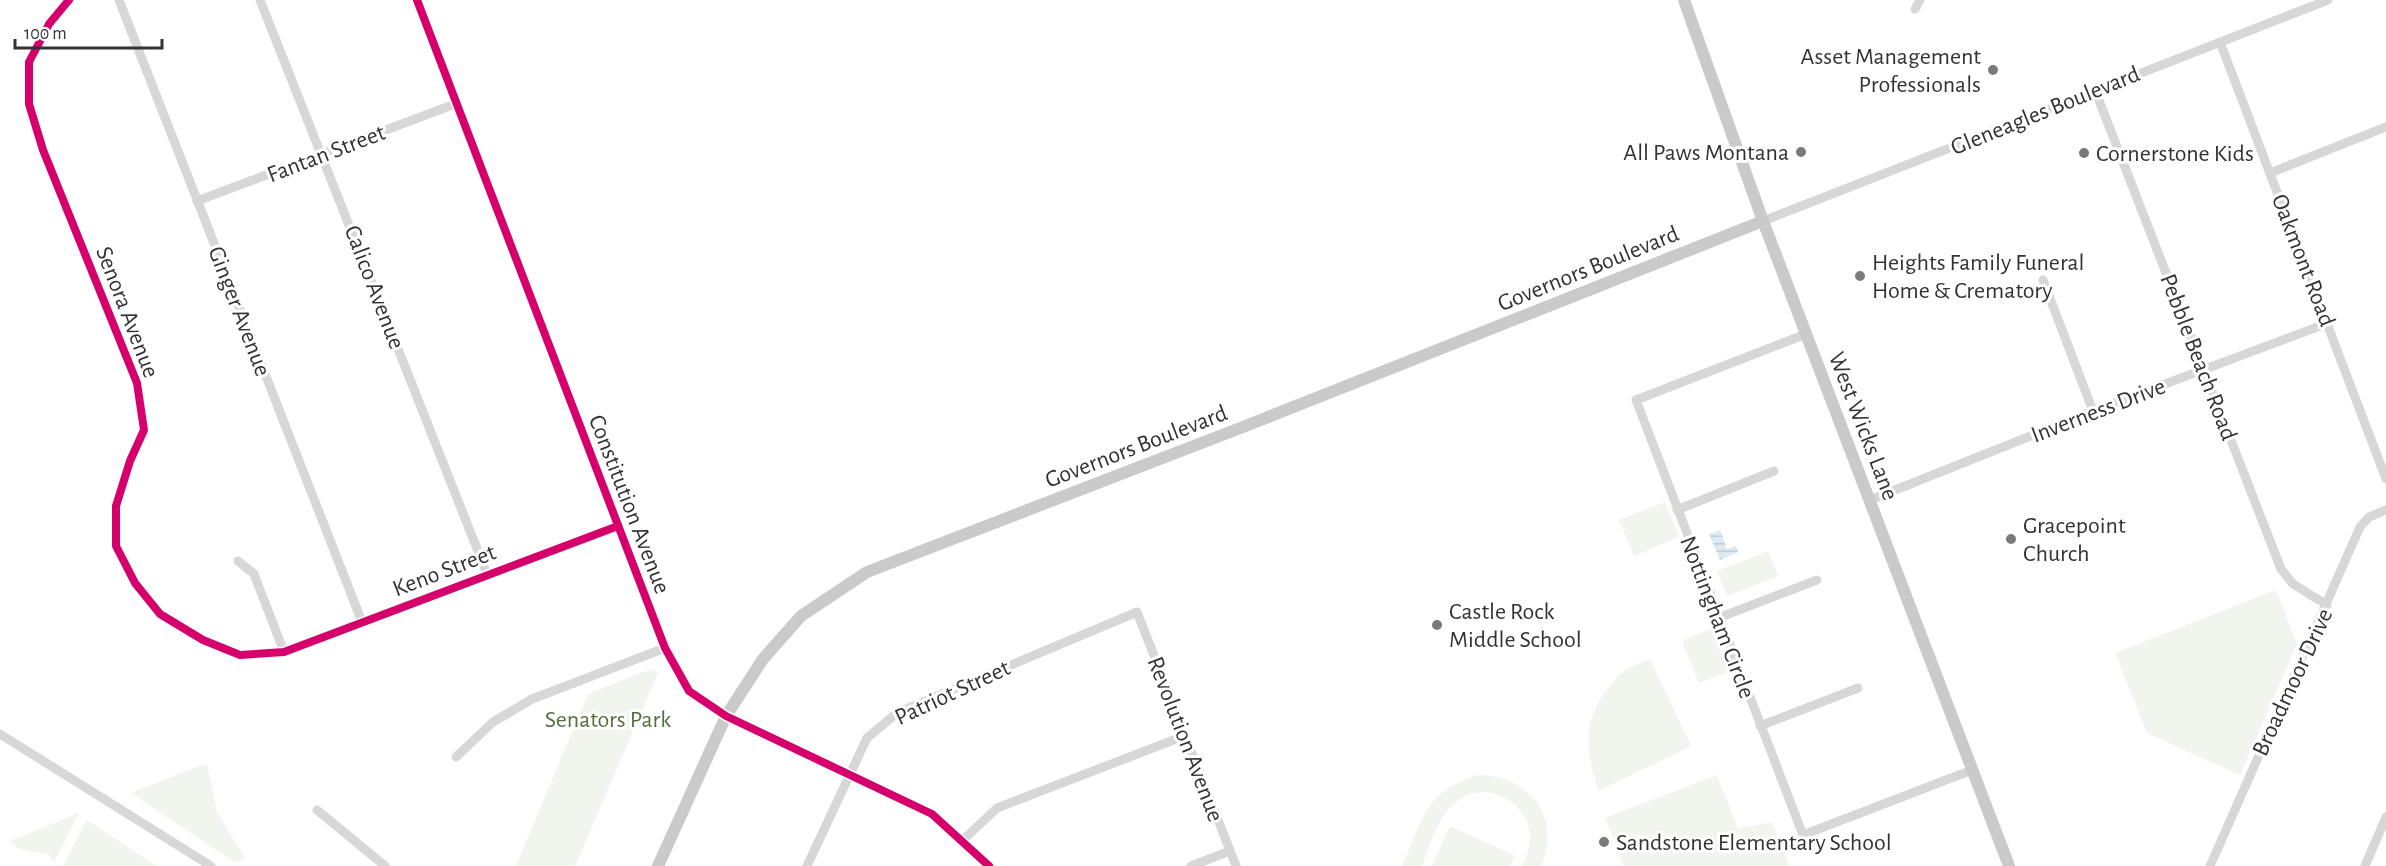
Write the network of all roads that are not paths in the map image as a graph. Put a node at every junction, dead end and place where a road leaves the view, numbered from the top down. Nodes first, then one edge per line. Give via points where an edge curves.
1 (69, 0) edge
2 (119, 0) edge
3 (260, 0) edge
4 (417, 0) edge
5 (1684, 0) edge
6 (1920, 0) edge
7 (2328, 0) edge
8 (1915, 9) dead end
9 (2220, 42) junction
10 (2095, 90) junction
11 (455, 104) junction
12 (2386, 127) edge
13 (323, 155) junction
14 (2270, 173) junction
15 (197, 201) junction
16 (1763, 221) junction
17 (2043, 280) dead end
18 (2328, 323) junction
19 (1806, 334) junction
20 (2204, 371) junction
21 (2093, 411) junction
22 (1774, 471) dead end
23 (2386, 479) edge
24 (1870, 500) junction
25 (1677, 510) junction
26 (2386, 510) edge
27 (618, 526) junction
28 (238, 561) dead end
29 (487, 574) junction
30 (1817, 580) dead end
31 (2328, 605) junction
32 (1137, 612) joint
33 (1718, 618) junction
34 (362, 622) junction
35 (665, 648) junction
36 (284, 652) junction
37 (1858, 688) dead end
38 (726, 716) junction
39 (1760, 726) junction
40 (0, 734) edge
41 (1184, 736) junction
42 (456, 757) dead end
43 (1972, 770) junction
44 (850, 774) junction
45 (317, 810) dead end
46 (2385, 820) edge
47 (962, 841) junction
48 (1230, 850) junction
49 (211, 866) edge
50 (385, 866) edge
51 (658, 866) edge
52 (807, 866) edge
53 (989, 866) edge
54 (1191, 866) edge
55 (1236, 866) edge
56 (2009, 866) edge
57 (2210, 866) edge
58 (2365, 866) edge

1 - 36 street, Senora Avenue via 49,24 29,62 29,104 43,150 137,383 144,430 116,506 116,546 135,583 160,614 203,640 240,655
2 - 15 street, Ginger Avenue
3 - 13 street, Calico Avenue
4 - 11 street, Constitution Avenue
5 - 16 main road, West Wicks Lane
6 - 8 street
7 - 9 street, Gleneagles Boulevard
9 - 10 street, Gleneagles Boulevard
9 - 14 street, Oakmont Road
10 - 16 street, Gleneagles Boulevard
10 - 20 street, Pebble Beach Road
11 - 13 street, Fantan Street
11 - 27 street, Constitution Avenue
12 - 14 street
13 - 15 street, Fantan Street
13 - 29 street, Calico Avenue
14 - 18 street, Oakmont Road
15 - 34 street, Ginger Avenue
16 - 19 main road, West Wicks Lane
16 - 38 main road, Governors Boulevard via 867,572 801,616 763,659
17 - 21 street
18 - 20 street, Inverness Drive
18 - 23 street, Oakmont Road
19 - 24 main road, West Wicks Lane
19 - 25 street, Nottingham Circle via 1636,400
20 - 21 street, Inverness Drive
20 - 31 street, Pebble Beach Road via 2281,569 2293,584
21 - 24 street, Inverness Drive
22 - 25 street
24 - 43 main road, West Wicks Lane
25 - 33 street, Nottingham Circle
26 - 31 street, Broadmoor Drive via 2369,517 2360,528
27 - 29 street, Keno Street
27 - 35 street, Constitution Avenue
28 - 36 street via 254,574
29 - 34 street, Keno Street
30 - 33 street
31 - 57 street, Broadmoor Drive via 2312,632
32 - 41 street, Revolution Avenue
32 - 44 street, Patriot Street via 897,713 867,738
33 - 39 street, Nottingham Circle
34 - 36 street, Keno Street
35 - 38 street, Constitution Avenue via 688,691
35 - 42 street via 532,699 494,722
37 - 39 street
38 - 44 street, Constitution Avenue
38 - 51 main road, Governors Boulevard
39 - 43 street, Nottingham Circle via 1803,835
40 - 49 street
41 - 47 street via 997,808
41 - 48 street, Revolution Avenue
43 - 56 main road, West Wicks Lane
44 - 47 street, Constitution Avenue via 932,814
44 - 52 street, Patriot Street
45 - 50 street
46 - 58 street
47 - 53 street, Constitution Avenue
48 - 54 street
48 - 55 street, Revolution Avenue

